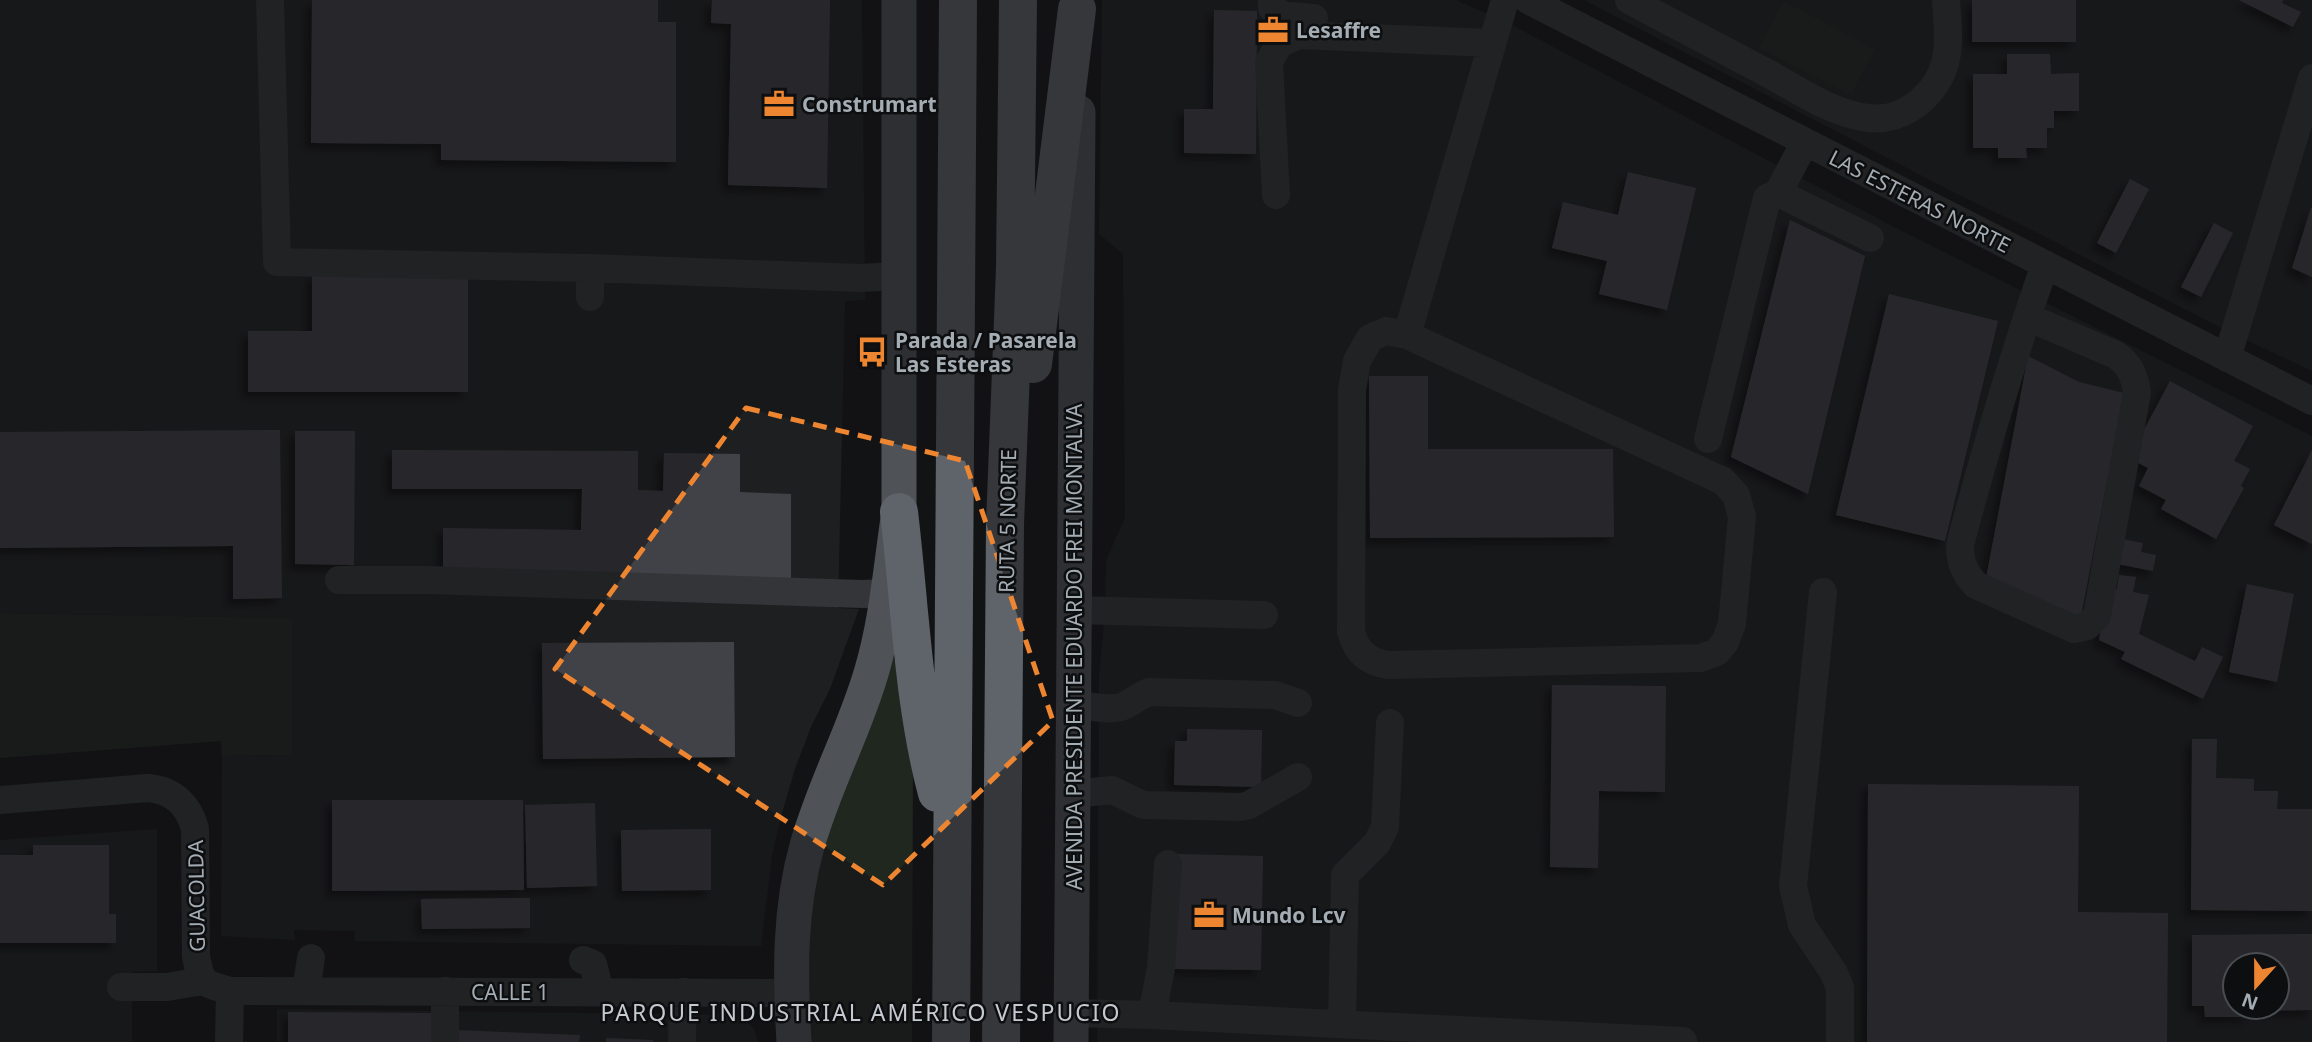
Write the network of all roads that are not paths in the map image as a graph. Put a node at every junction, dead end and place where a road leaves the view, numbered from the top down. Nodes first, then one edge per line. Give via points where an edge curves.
1 (270, 0) edge
2 (899, 0) edge
3 (958, 0) edge
4 (1018, 0) edge
5 (1272, 0) edge
6 (1505, 0) edge
7 (1528, 0) edge
8 (1629, 0) edge
9 (1946, 0) edge
10 (1077, 5) edge
11 (1314, 18) dead end
12 (1491, 43) junction
13 (2312, 78) edge
14 (1805, 142) junction
15 (1779, 193) junction
16 (1276, 195) dead end
17 (1870, 238) dead end
18 (2045, 264) junction
19 (590, 268) junction
20 (899, 276) junction
21 (590, 297) dead end
22 (2027, 317) junction
23 (1407, 335) junction
24 (2227, 358) junction
25 (2312, 401) edge
26 (1708, 439) dead end
27 (899, 512) junction
28 (1006, 524) junction
29 (339, 580) dead end
30 (1823, 592) dead end
31 (887, 593) junction
32 (1074, 610) junction
33 (1264, 615) dead end
34 (1298, 703) dead end
35 (1073, 705) junction
36 (1390, 723) dead end
37 (1298, 777) dead end
38 (1073, 794) junction
39 (0, 800) edge
40 (952, 846) junction
41 (1168, 864) dead end
42 (311, 958) dead end
43 (583, 960) dead end
44 (202, 981) junction
45 (121, 987) dead end
46 (230, 990) junction
47 (306, 991) junction
48 (445, 991) junction
49 (600, 992) junction
50 (683, 992) junction
51 (791, 993) junction
52 (1152, 1015) junction
53 (1342, 1023) junction
54 (1071, 1028) edge
55 (1183, 1029) edge
56 (1684, 1041) edge
57 (229, 1042) edge
58 (446, 1042) edge
59 (682, 1042) edge
60 (794, 1042) edge
61 (951, 1042) edge
62 (1001, 1042) edge
63 (1840, 1042) edge

1 - 19 street via 277,262
2 - 20 main road
3 - 40 highway
4 - 28 highway, RUTA 5 NORTE via 1016,268
5 - 11 street via 1279,15
6 - 12 street
7 - 14 street, LAS ESTERAS NORTE
8 - 9 street via 1826,105 1889,118 1925,98 1940,76 1947,58
10 - 28 highway via 1046,272
10 - 32 main road, AVENIDA PRESIDENTE EDUARDO FREI MONTALVA
12 - 16 street via 1298,35 1279,44 1269,62
12 - 23 street
13 - 24 street
14 - 15 street
14 - 18 street, LAS ESTERAS NORTE
15 - 17 street
15 - 26 street via 1767,198
18 - 22 street
18 - 24 street, LAS ESTERAS NORTE
19 - 20 street
19 - 21 street
20 - 27 main road
22 - 22 street via 1988,441 1960,558 1976,586 2074,629 2087,626 2097,616 2137,392 2134,375 2116,355
23 - 23 street via 1386,331 1370,338 1357,360 1352,389 1351,631 1356,648 1388,665 1701,658 1717,652 1732,624 1742,517 1736,495 1723,481
24 - 25 street, LAS ESTERAS NORTE
27 - 31 main road
27 - 40 highway via 929,763
28 - 62 highway, RUTA 5 NORTE
29 - 31 street
30 - 63 street via 1793,886 1801,925 1840,988
31 - 51 main road via 865,692 807,845 792,923
32 - 33 street
32 - 35 main road, AVENIDA PRESIDENTE EDUARDO FREI MONTALVA
34 - 35 street via 1275,695 1149,692 1111,708
35 - 38 main road, AVENIDA PRESIDENTE EDUARDO FREI MONTALVA
36 - 53 street via 1385,827 1377,843 1345,875
37 - 38 street via 1241,807 1143,805 1112,790
38 - 54 main road, AVENIDA PRESIDENTE EDUARDO FREI MONTALVA
39 - 44 street, GUACOLDA via 148,788 181,802 195,829 197,956
40 - 61 highway
41 - 52 street via 1161,968
42 - 47 street
43 - 49 street via 593,964
44 - 45 street
44 - 46 street, GUACOLDA
46 - 47 street, CALLE 1
46 - 57 street
47 - 48 street, CALLE 1
48 - 49 street, CALLE 1
48 - 58 street
49 - 50 street, CALLE 1
50 - 51 street, CALLE 1
50 - 59 street
51 - 60 main road
52 - 54 street
52 - 55 street
53 - 55 street
53 - 56 street

